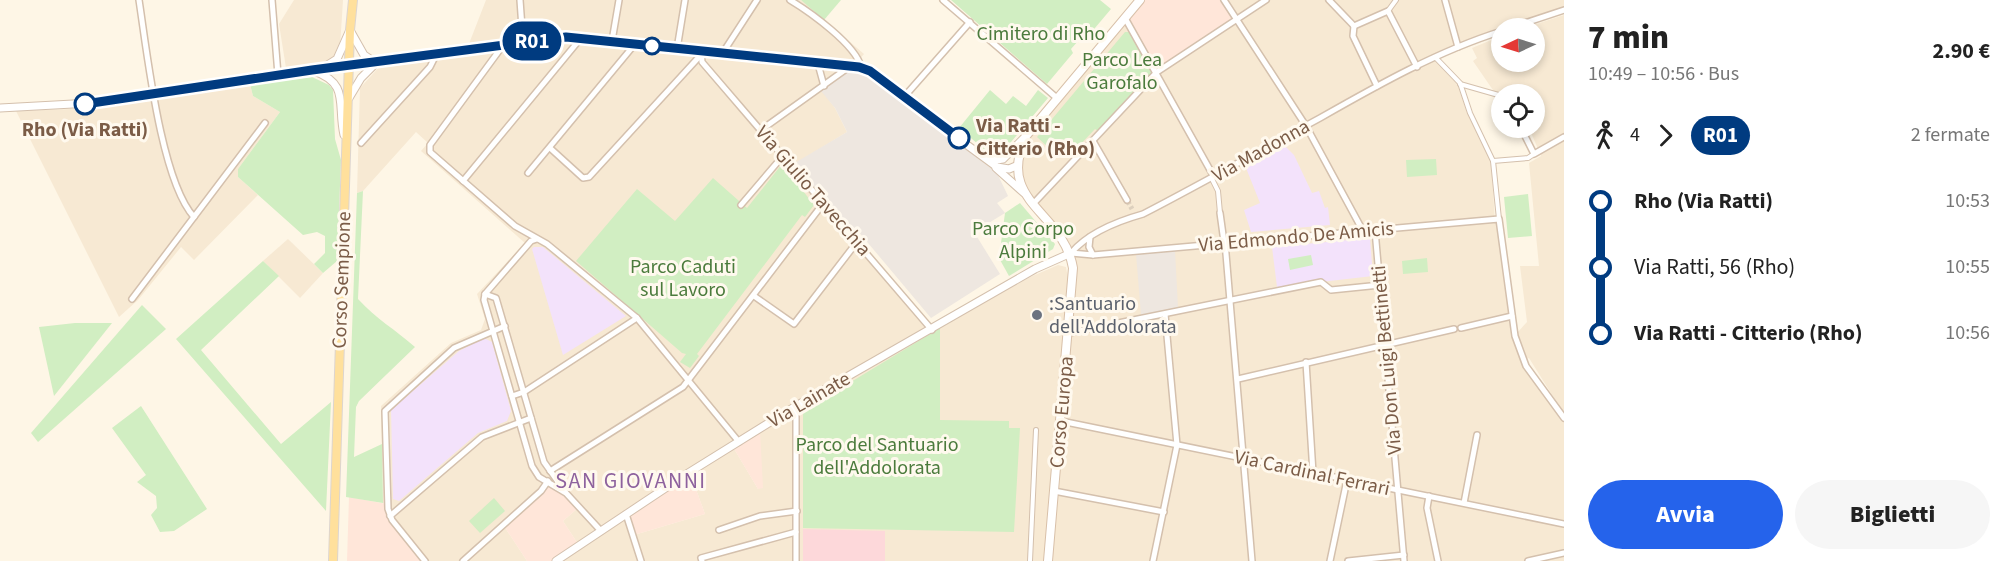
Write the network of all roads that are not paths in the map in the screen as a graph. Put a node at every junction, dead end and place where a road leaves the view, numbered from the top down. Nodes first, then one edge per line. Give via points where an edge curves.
1 (139, 0) edge
2 (272, 0) edge
3 (353, 0) edge
4 (520, 0) edge
5 (619, 0) edge
6 (685, 0) edge
7 (757, 0) edge
8 (790, 0) edge
9 (943, 0) edge
10 (1140, 0) edge
11 (1224, 0) edge
12 (1266, 0) edge
13 (1329, 0) edge
14 (1396, 0) edge
15 (1445, 0) edge
16 (1564, 10) edge
17 (1388, 11) junction
18 (1125, 18) junction
19 (1540, 18) edge
20 (1237, 19) junction
21 (970, 22) junction
22 (1354, 26) junction
23 (350, 30) junction
24 (1491, 35) edge
25 (581, 38) junction
26 (612, 41) junction
27 (523, 42) junction
28 (504, 44) junction
29 (635, 44) junction
30 (1458, 48) junction
31 (677, 49) junction
32 (437, 53) junction
33 (700, 54) junction
34 (722, 54) junction
35 (1433, 58) junction
36 (376, 63) junction
37 (818, 64) junction
38 (350, 66) junction
39 (849, 67) junction
40 (861, 67) junction
41 (1417, 67) junction
42 (312, 70) junction
43 (1157, 72) junction
44 (278, 75) junction
45 (1460, 83) junction
46 (824, 86) junction
47 (1377, 86) junction
48 (153, 94) junction
49 (1491, 94) edge
50 (904, 97) junction
51 (349, 99) junction
52 (1058, 99) junction
53 (0, 108) edge
54 (265, 123) dead end
55 (1306, 126) junction
56 (761, 130) junction
57 (1026, 136) junction
58 (1564, 137) edge
59 (1526, 138) edge
60 (1093, 141) junction
61 (361, 143) dead end
62 (347, 145) junction
63 (549, 148) junction
64 (1534, 154) junction
65 (782, 157) junction
66 (990, 161) junction
67 (1493, 161) junction
68 (1016, 166) junction
69 (528, 173) dead end
70 (1213, 178) junction
71 (463, 181) junction
72 (1024, 193) junction
73 (1127, 200) tunnel mouth
74 (1033, 204) junction
75 (741, 205) dead end
76 (822, 205) junction
77 (1220, 213) joint
78 (194, 217) junction
79 (1499, 219) junction
80 (1375, 230) junction
81 (1363, 231) junction
82 (1090, 237) junction
83 (539, 239) junction
84 (857, 242) junction
85 (1224, 242) junction
86 (1071, 253) junction
87 (1093, 255) junction
88 (1380, 285) junction
89 (485, 294) junction
90 (754, 296) junction
91 (132, 300) dead end
92 (1229, 301) junction
93 (1165, 314) junction
94 (1512, 316) junction
95 (637, 318) junction
96 (505, 326) junction
97 (1461, 327) dead end
98 (1454, 329) dead end
99 (493, 330) junction
100 (932, 330) junction
101 (1069, 333) junction
102 (1385, 345) junction
103 (1306, 362) junction
104 (1238, 379) junction
105 (689, 380) junction
106 (524, 392) junction
107 (512, 396) junction
108 (796, 406) junction
109 (531, 418) junction
110 (1564, 418) edge
111 (519, 421) junction
112 (1061, 421) junction
113 (1036, 430) dead end
114 (1477, 435) dead end
115 (739, 442) junction
116 (1177, 445) junction
117 (1244, 459) junction
118 (550, 472) junction
119 (1313, 473) junction
120 (539, 477) junction
121 (1347, 480) junction
122 (547, 481) junction
123 (1054, 491) junction
124 (1398, 491) junction
125 (566, 493) junction
126 (1429, 496) junction
127 (1464, 503) junction
128 (797, 511) junction
129 (1164, 512) junction
130 (626, 514) junction
131 (390, 516) junction
132 (1564, 524) edge
133 (719, 530) dead end
134 (601, 531) junction
135 (796, 532) junction
136 (569, 553) junction
137 (1564, 554) edge
138 (1404, 558) edge
139 (333, 561) edge
140 (425, 561) edge
141 (463, 561) edge
142 (556, 561) edge
143 (569, 561) edge
144 (641, 561) edge
145 (702, 561) edge
146 (796, 561) edge
147 (1030, 561) edge
148 (1048, 561) edge
149 (1153, 561) edge
150 (1252, 561) edge
151 (1330, 561) edge
152 (1348, 561) edge
153 (1438, 561) edge
154 (1528, 561) edge

1 - 48 street
2 - 44 street
3 - 23 main road, Corso Sempione
4 - 27 street
5 - 26 street
6 - 31 street
7 - 34 street
8 - 40 street via 855,54
9 - 21 street
10 - 18 main road
11 - 20 street
12 - 20 street
13 - 22 street
14 - 17 street
15 - 30 street
16 - 19 street
17 - 22 street
17 - 41 street
18 - 43 street
18 - 52 main road
20 - 43 street
20 - 55 street
21 - 50 street
21 - 52 street
22 - 47 street via 1353,36
23 - 36 street via 364,55
23 - 38 main road, Corso Sempione
23 - 42 street via 337,59
24 - 30 street, Via Madonna
25 - 26 street
25 - 27 street
25 - 71 street
26 - 29 street
27 - 28 street
28 - 32 street
28 - 71 street via 429,149
29 - 31 street
29 - 63 street
30 - 35 street, Via Madonna
31 - 33 street
32 - 36 street
32 - 61 street via 430,67
33 - 34 street
33 - 56 street, Via Giulio Tavecchia
33 - 63 street via 589,177 583,178
34 - 37 street
35 - 41 street, Via Madonna
35 - 45 street
36 - 38 street
36 - 51 street
37 - 39 street
37 - 46 street
38 - 42 street
38 - 51 main road, Corso Sempione
39 - 40 street
39 - 46 street
40 - 50 street
41 - 47 street, Via Madonna
42 - 44 street
42 - 62 street via 330,77 338,86
43 - 60 street
43 - 70 street
44 - 48 street
45 - 49 street
45 - 67 street
46 - 56 street
47 - 55 street, Via Madonna
48 - 53 street via 75,105
48 - 78 street via 180,197
50 - 66 street
51 - 62 main road, Corso Sempione
52 - 57 main road
54 - 78 street
55 - 70 street, Via Madonna
55 - 81 street
56 - 65 street, Via Giulio Tavecchia
57 - 66 street via 1003,159
57 - 68 main road
58 - 64 street
59 - 64 street
60 - 73 street
60 - 74 street
62 - 139 main road, Corso Sempione
63 - 69 street
64 - 67 street
65 - 75 street
65 - 76 street, Via Giulio Tavecchia
66 - 68 street
66 - 72 street
67 - 79 street
68 - 72 main road, Corso Europa
70 - 77 street
70 - 82 street, Via Madonna via 1143,214 1134,212
71 - 83 street via 515,226
72 - 74 main road, Corso Europa
74 - 86 main road, Corso Europa via 1058,230
76 - 84 street, Via Giulio Tavecchia
76 - 90 street
77 - 85 street
78 - 91 street
79 - 80 street, Via Edmondo De Amicis
79 - 94 street
80 - 81 street, Via Edmondo De Amicis
80 - 88 street, Via Don Luigi Bettinetti
81 - 85 street, Via Edmondo De Amicis
82 - 86 street, Via Madonna
82 - 87 street
83 - 89 street via 531,241
83 - 95 street
84 - 90 street via 794,324
84 - 100 street, Via Giulio Tavecchia
85 - 87 street, Via Edmondo De Amicis
85 - 92 street
86 - 87 street, Via Edmondo De Amicis
86 - 100 street, Via Lainate via 1035,269
86 - 101 main road, Corso Europa via 1074,276
88 - 92 street via 1331,290 1321,282
88 - 102 street, Via Don Luigi Bettinetti
89 - 96 street via 496,298
89 - 99 street via 483,300
90 - 105 street
92 - 93 street
92 - 104 street
93 - 101 street
93 - 116 street
94 - 97 street
94 - 110 street via 1526,366
95 - 105 street
95 - 106 street
96 - 99 street
96 - 106 street
98 - 102 street
99 - 107 street
99 - 131 street via 454,348 385,411
100 - 108 street, Via Lainate
101 - 112 main road, Corso Europa
102 - 103 street
102 - 124 street, Via Don Luigi Bettinetti
103 - 104 street
103 - 119 street
104 - 117 street
105 - 115 street
105 - 118 street
106 - 107 street
106 - 109 street
107 - 111 street
108 - 115 street, Via Lainate
108 - 128 street
109 - 111 street
109 - 118 street
111 - 120 street
111 - 131 street via 482,437
112 - 116 street, Via Cardinal Ferrari
112 - 123 main road, Corso Europa
113 - 147 street
114 - 127 street
115 - 130 street, Via Lainate
116 - 117 street, Via Cardinal Ferrari
116 - 129 street
117 - 119 street, Via Cardinal Ferrari
117 - 150 street
118 - 120 street
118 - 122 street
118 - 125 street
119 - 121 street, Via Cardinal Ferrari
120 - 122 street
121 - 124 street, Via Cardinal Ferrari
121 - 151 street
122 - 125 street
122 - 141 street via 541,491
123 - 129 street
123 - 148 main road, Corso Europa
124 - 126 street, Via Cardinal Ferrari
124 - 138 street, Via Don Luigi Bettinetti
125 - 134 street
126 - 127 street, Via Cardinal Ferrari
126 - 153 street via 1427,508
127 - 132 street, Via Cardinal Ferrari
128 - 133 street via 760,516
128 - 135 street
129 - 149 street
130 - 134 street, Via Lainate
130 - 144 street
131 - 140 street
134 - 136 street, Via Lainate
135 - 145 street via 701,558
135 - 146 street
136 - 142 street, Via Lainate
136 - 143 street
137 - 154 street
138 - 152 street

